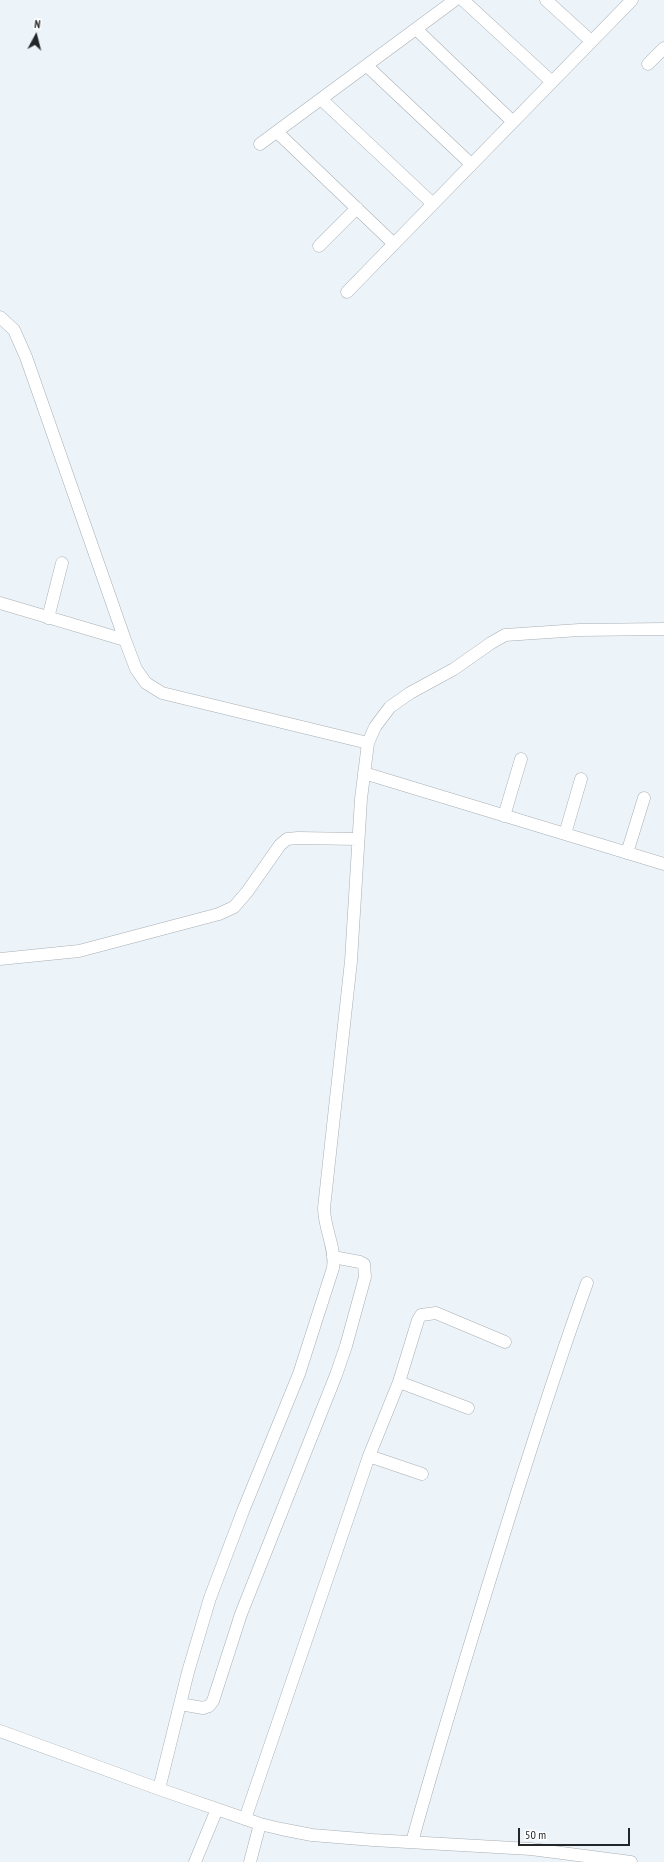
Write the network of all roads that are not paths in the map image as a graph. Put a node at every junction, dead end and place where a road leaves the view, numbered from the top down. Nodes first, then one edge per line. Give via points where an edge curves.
1 (455, 0) edge
2 (463, 0) edge
3 (546, 0) edge
4 (628, 1) edge
5 (416, 29) junction
6 (591, 42) junction
7 (664, 48) edge
8 (648, 64) dead end
9 (367, 66) junction
10 (552, 82) junction
11 (321, 99) junction
12 (513, 122) junction
13 (277, 132) junction
14 (260, 144) dead end
15 (471, 164) junction
16 (433, 204) junction
17 (357, 208) junction
18 (394, 244) junction
19 (319, 246) dead end
20 (347, 292) dead end
21 (0, 317) edge
22 (62, 563) dead end
23 (0, 603) edge
24 (48, 618) junction
25 (664, 629) edge
26 (125, 640) junction
27 (368, 743) junction
28 (521, 759) dead end
29 (364, 773) junction
30 (581, 778) dead end
31 (644, 798) dead end
32 (504, 816) junction
33 (565, 834) junction
34 (358, 839) junction
35 (627, 853) junction
36 (664, 864) edge
37 (0, 959) edge
38 (333, 1257) junction
39 (587, 1283) dead end
40 (505, 1342) dead end
41 (399, 1382) junction
42 (468, 1408) dead end
43 (369, 1456) junction
44 (422, 1474) dead end
45 (180, 1704) junction
46 (0, 1731) edge
47 (159, 1789) junction
48 (217, 1809) junction
49 (245, 1819) junction
50 (260, 1824) junction
51 (412, 1842) junction
52 (195, 1862) edge
53 (250, 1862) edge
54 (631, 1862) edge

1 - 5 street
2 - 10 street
3 - 6 street
4 - 6 street
5 - 9 street
5 - 12 street
6 - 10 street
7 - 8 street
9 - 11 street
9 - 15 street
10 - 12 street
11 - 13 street
11 - 16 street
12 - 15 street
13 - 14 street
13 - 17 street
15 - 16 street
16 - 18 street
17 - 18 street
17 - 19 street
18 - 20 street
21 - 26 street via 14,330 26,357
22 - 24 street
23 - 24 street
24 - 26 street
25 - 27 street via 579,630 505,635 390,707 375,727
26 - 27 street via 136,669 146,683 162,693
27 - 29 street
28 - 32 street
29 - 32 street
29 - 34 street
30 - 33 street
31 - 35 street
32 - 33 street
33 - 35 street
34 - 37 street via 287,840 280,845 234,907 219,914 79,951
34 - 38 street via 351,961 324,1208
35 - 36 street
38 - 45 street via 331,1278 299,1374 210,1598
38 - 45 street via 360,1262 366,1268 346,1346 241,1614 213,1701 204,1708
39 - 51 street via 557,1365 440,1739
40 - 41 street via 436,1313 422,1315 418,1320
41 - 42 street
41 - 43 street
43 - 44 street
43 - 49 street
45 - 47 street
46 - 47 street
47 - 48 street
48 - 49 street
48 - 52 street
49 - 50 street
50 - 51 street via 312,1835
50 - 53 street
51 - 54 street via 531,1849

